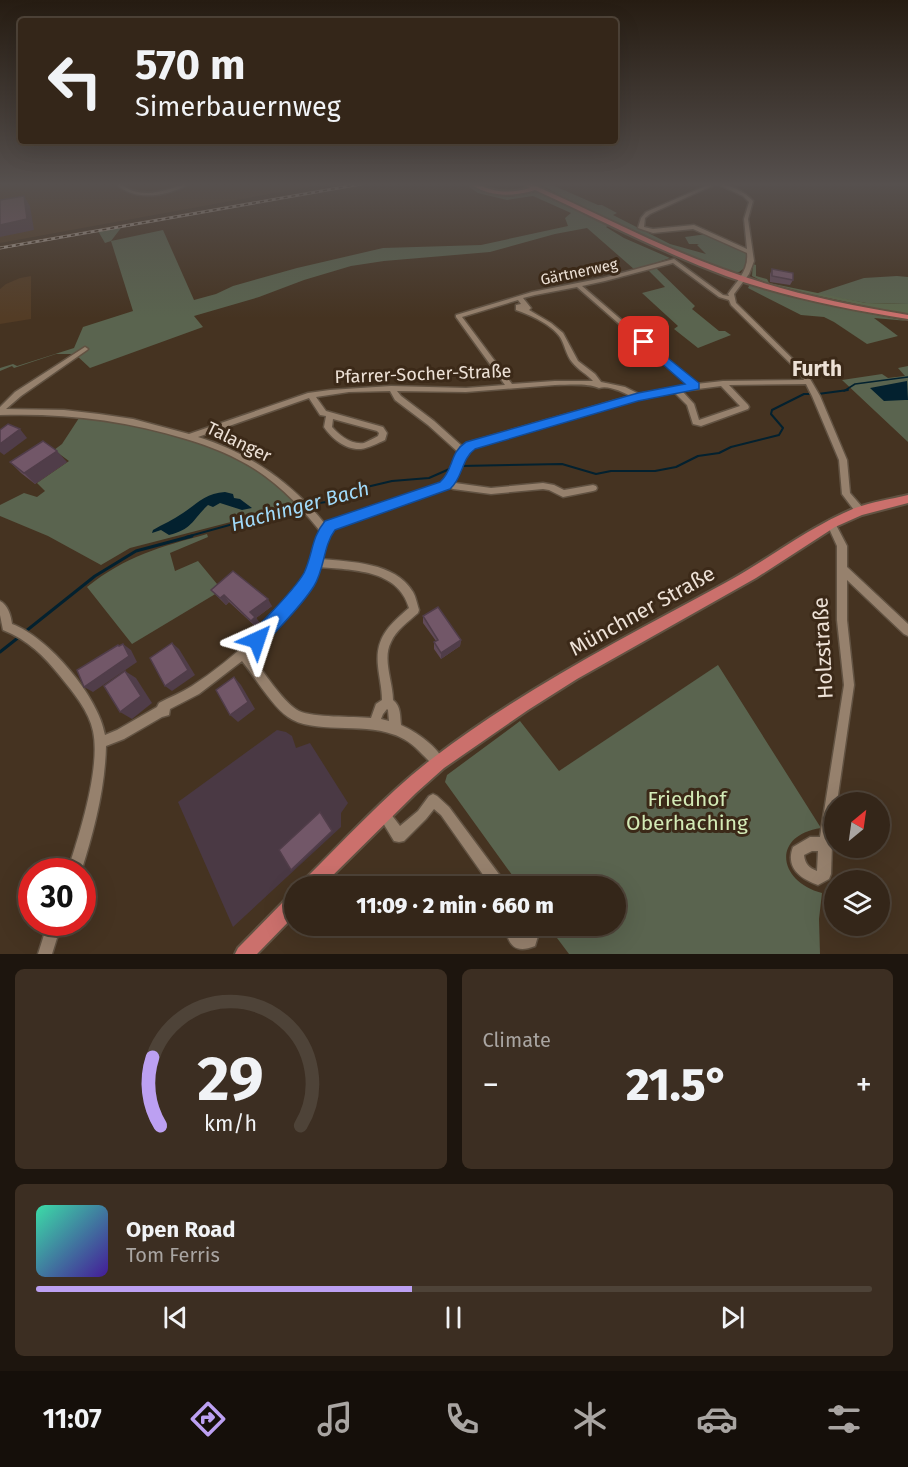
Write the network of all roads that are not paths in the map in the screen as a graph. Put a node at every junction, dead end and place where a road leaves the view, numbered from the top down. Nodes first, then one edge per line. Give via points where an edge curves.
1 (622, 229) edge
2 (643, 229) edge
3 (673, 229) edge
4 (699, 229) edge
5 (747, 229) edge
6 (751, 253) junction
7 (743, 278) junction
8 (578, 285) junction
9 (519, 297) junction
10 (731, 299) junction
11 (908, 317) edge
12 (85, 349) dead end
13 (808, 382) junction
14 (723, 383) junction
15 (510, 386) junction
16 (599, 386) junction
17 (694, 386) junction
18 (391, 388) junction
19 (676, 389) junction
20 (310, 395) junction
21 (638, 397) junction
22 (0, 412) edge
23 (330, 416) junction
24 (189, 437) junction
25 (462, 451) junction
26 (449, 483) junction
27 (593, 488) dead end
28 (908, 499) edge
29 (860, 511) junction
30 (831, 524) junction
31 (325, 530) junction
32 (316, 563) junction
33 (842, 568) junction
34 (0, 606) edge
35 (3, 628) edge
36 (908, 631) edge
37 (243, 653) junction
38 (387, 703) junction
39 (94, 718) joint
40 (375, 723) junction
41 (395, 727) junction
42 (101, 742) junction
43 (439, 762) junction
44 (833, 792) edge
45 (383, 813) junction
46 (77, 858) edge
47 (320, 876) edge
48 (492, 876) edge
49 (284, 913) edge
50 (51, 936) edge
51 (514, 936) edge
52 (531, 936) edge
53 (45, 954) edge
54 (244, 954) edge

1 - 7 main road
2 - 3 street
4 - 6 street
5 - 6 street
6 - 7 street
7 - 10 street
7 - 11 main road via 838,304
8 - 9 street, Gärtnerweg
8 - 10 street, Gärtnerweg via 674,261 721,296
8 - 17 street
9 - 15 street, Gärtnerweg via 458,316
9 - 16 street via 525,308 560,333 574,361
10 - 13 street, Gärtnerweg via 800,368
12 - 22 street via 18,394
13 - 14 street
13 - 29 street via 843,460 846,494
14 - 17 street
14 - 19 street via 746,407 701,423 696,422 690,404
15 - 16 street, Pfarrer-Socher-Straße via 548,382
15 - 18 street, Pfarrer-Socher-Straße via 469,390
16 - 21 street, Pfarrer-Socher-Straße
17 - 19 street
18 - 20 street, Pfarrer-Socher-Straße
18 - 25 street
19 - 21 street
20 - 23 street
20 - 24 street, Pfarrer-Socher-Straße
21 - 25 street via 481,442
22 - 24 street via 106,417
23 - 23 street via 328,427 340,440 363,447 382,438 380,429
24 - 31 street, Talanger via 258,467 304,506
25 - 26 street
26 - 27 street via 491,491 543,486 563,494
26 - 31 street via 336,522
28 - 29 main road, Münchner Straße
29 - 30 main road, Münchner Straße
30 - 33 street, Holzstraße via 842,546
30 - 43 main road, Münchner Straße via 752,574 572,674
31 - 32 street
32 - 37 street via 308,581
32 - 38 street via 378,572 404,585 413,597 414,609 393,630 383,651
33 - 36 street
33 - 44 street, Holzstraße via 848,698
34 - 35 street via 6,616
35 - 39 street via 24,633 67,675
37 - 40 street via 293,714 318,720
37 - 42 street via 166,708
38 - 40 street via 378,711
38 - 41 street via 393,707
39 - 42 street
40 - 41 street
41 - 43 street via 425,745
42 - 46 street
43 - 45 main road, Münchner Straße
45 - 47 main road, Münchner Straße
45 - 48 street via 399,836 434,800
49 - 54 main road
50 - 53 street
51 - 52 street via 522,943 530,941

